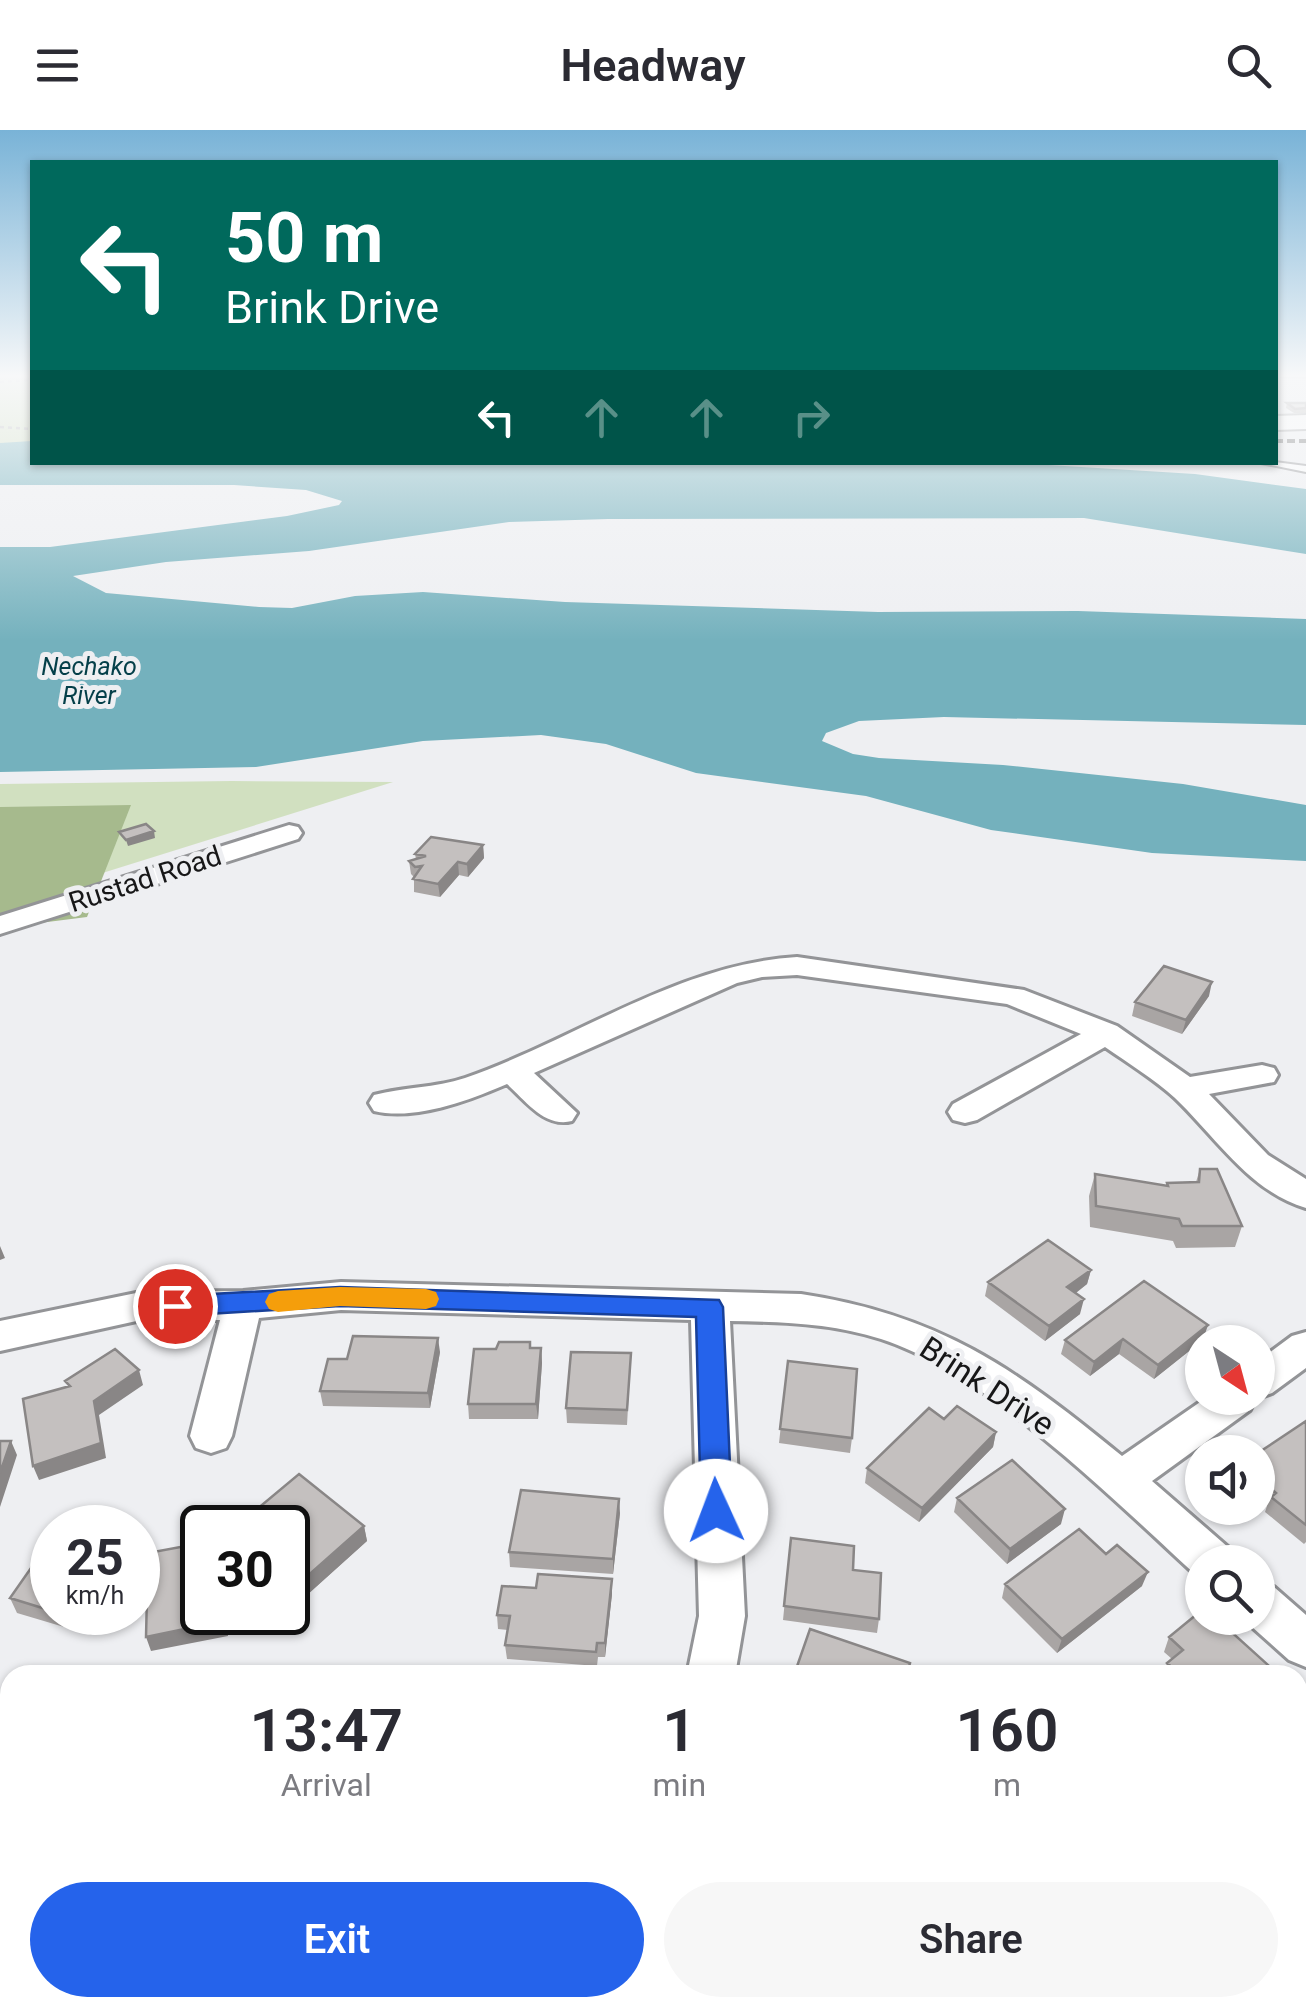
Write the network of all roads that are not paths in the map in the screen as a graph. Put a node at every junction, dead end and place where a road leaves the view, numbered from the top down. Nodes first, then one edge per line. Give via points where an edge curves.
1 (289, 833) dead end
2 (0, 925) edge
3 (1106, 1033) junction
4 (511, 1070) junction
5 (1262, 1074) dead end
6 (1184, 1088) junction
7 (386, 1103) dead end
8 (964, 1112) dead end
9 (560, 1113) dead end
10 (1306, 1196) edge
11 (243, 1304) junction
12 (710, 1307) junction
13 (0, 1336) edge
14 (1306, 1348) edge
15 (1275, 1370) edge
16 (1212, 1415) edge
17 (211, 1436) dead end
18 (1120, 1480) junction
19 (1195, 1545) edge
20 (1275, 1617) edge
21 (1306, 1645) edge
22 (713, 1665) edge

1 - 2 street, Rustad Road
3 - 4 street via 1013,996 797,966 762,968 726,977
3 - 6 street
3 - 8 street
4 - 7 street via 450,1094
4 - 9 street
5 - 6 street
6 - 10 street via 1256,1163
11 - 12 street, Brink Drive via 340,1296
11 - 13 street, Brink Drive via 141,1306
11 - 17 street
12 - 18 street, Brink Drive via 801,1308 864,1318 932,1344
12 - 22 street via 722,1616
14 - 15 street
16 - 18 street
18 - 19 street, Brink Drive
20 - 21 street

